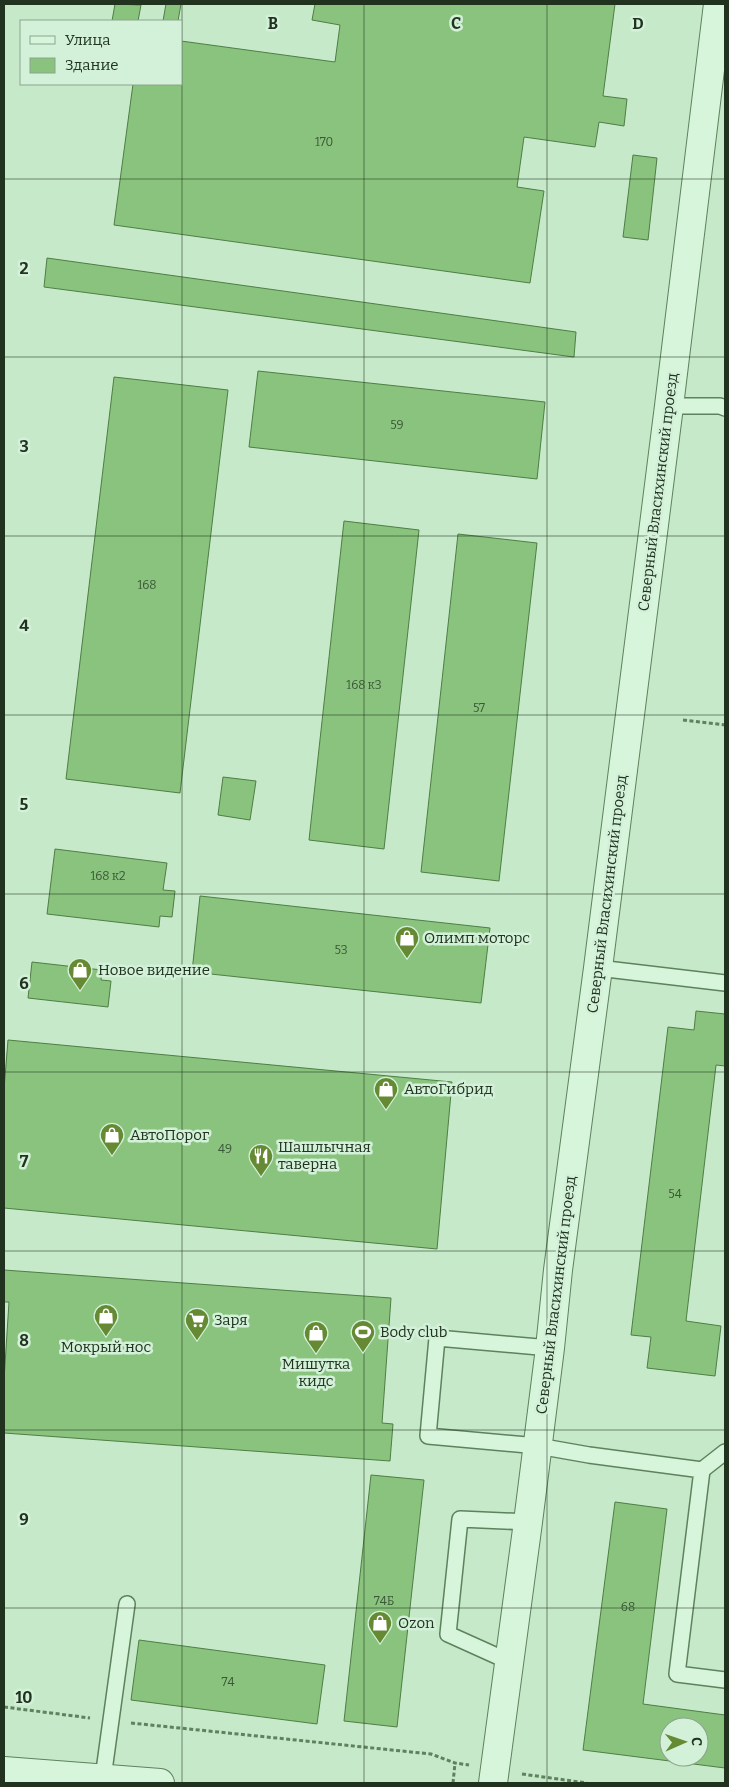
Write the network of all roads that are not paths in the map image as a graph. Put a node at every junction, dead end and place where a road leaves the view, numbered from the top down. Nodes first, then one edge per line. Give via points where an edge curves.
1 (718, 4) edge
2 (669, 406) junction
3 (725, 408) edge
4 (598, 968) junction
5 (725, 983) edge
6 (550, 1348) junction
7 (538, 1446) junction
8 (725, 1452) edge
9 (702, 1470) junction
10 (528, 1522) junction
11 (127, 1604) dead end
12 (510, 1662) junction
13 (725, 1680) edge
14 (4, 1772) edge
15 (494, 1776) edge
16 (103, 1778) junction
17 (160, 1783) edge

1 - 2 street, Северный Власихинский проезд
2 - 3 lane
2 - 4 street, Северный Власихинский проезд
4 - 5 lane
4 - 6 street, Северный Власихинский проезд
6 - 7 street, Северный Власихинский проезд
6 - 7 lane via 437,1338 428,1436
7 - 9 lane via 589,1456
7 - 10 street, Северный Власихинский проезд
8 - 9 lane
9 - 13 lane via 677,1674
10 - 12 street, Северный Власихинский проезд
10 - 12 lane via 460,1519 448,1634
11 - 16 lane
12 - 15 street, Северный Власихинский проезд
14 - 16 street
16 - 17 street

